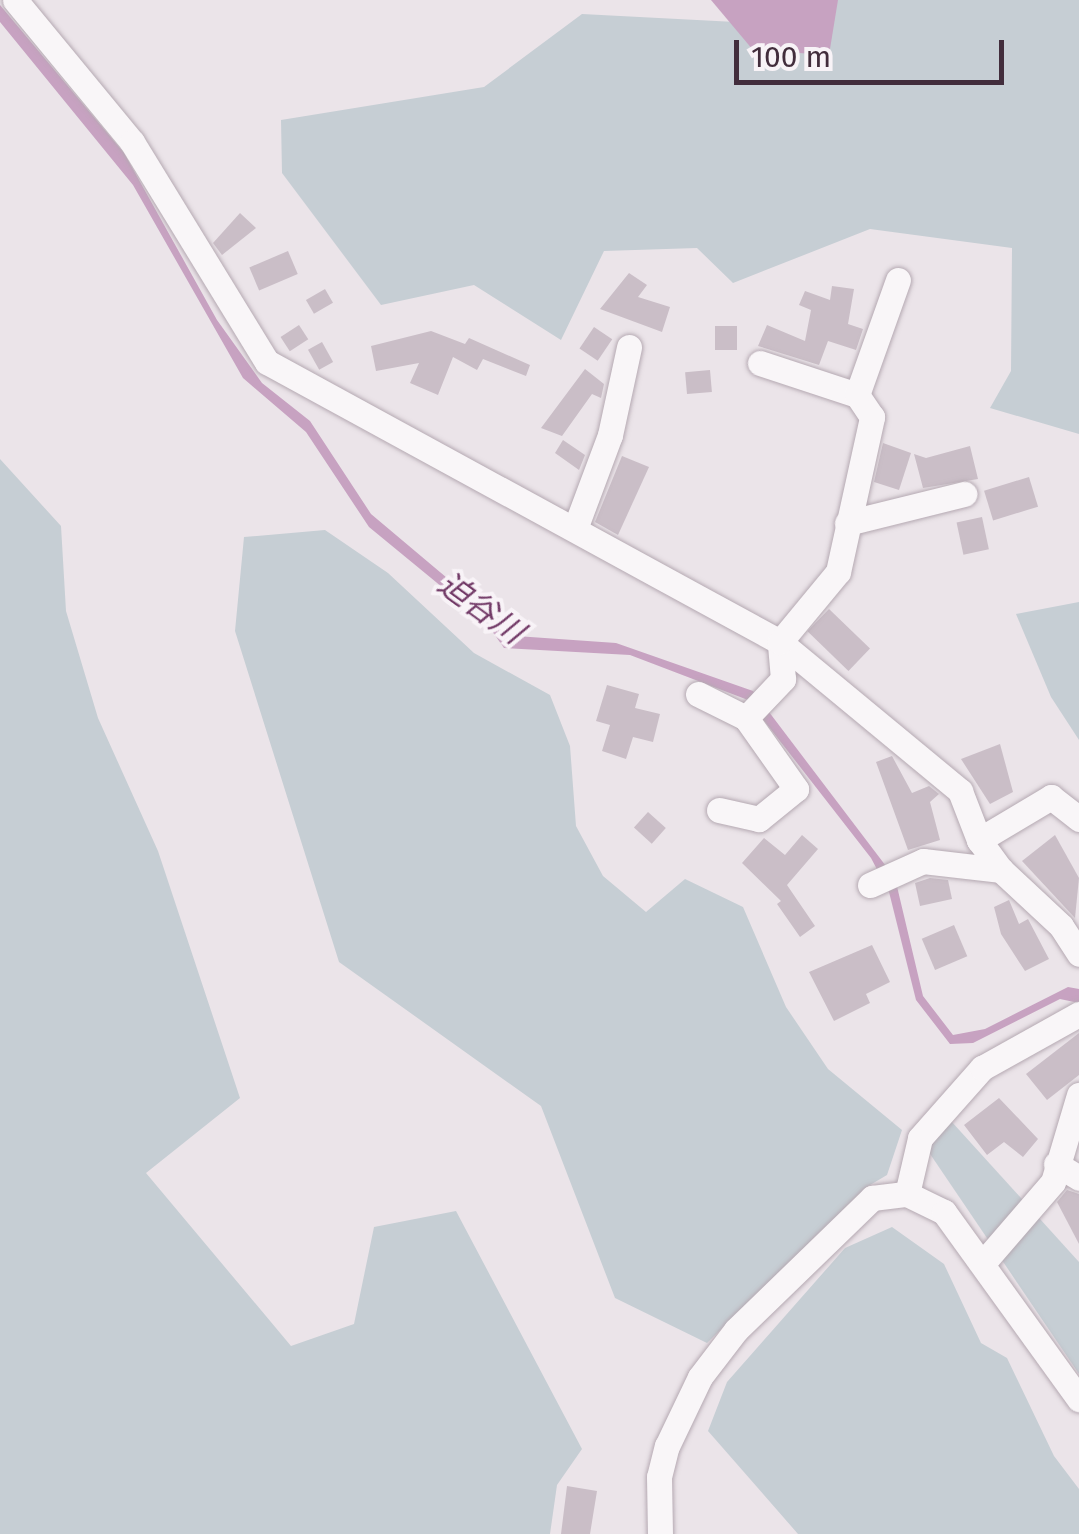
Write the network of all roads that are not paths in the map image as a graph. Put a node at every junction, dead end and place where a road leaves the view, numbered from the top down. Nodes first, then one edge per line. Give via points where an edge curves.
1 (15, 0) edge
2 (898, 280) dead end
3 (629, 347) dead end
4 (760, 362) dead end
5 (857, 395) junction
6 (964, 494) dead end
7 (847, 523) junction
8 (576, 526) junction
9 (780, 642) junction
10 (698, 694) dead end
11 (748, 715) junction
12 (719, 810) dead end
13 (1079, 819) edge
14 (979, 840) junction
15 (1000, 870) junction
16 (883, 878) dead end
17 (1079, 954) edge
18 (1079, 1014) edge
19 (1079, 1095) edge
20 (1056, 1164) junction
21 (1079, 1178) edge
22 (907, 1194) junction
23 (983, 1263) junction
24 (1079, 1398) edge
25 (660, 1534) edge

1 - 8 street via 132,142 267,362
2 - 5 street
3 - 8 street via 610,434
4 - 5 street
5 - 7 street via 872,417
6 - 7 street
7 - 9 street via 838,572
8 - 9 street
9 - 11 street via 783,679
9 - 14 street via 960,791
10 - 11 street
11 - 12 street via 796,789 760,819
13 - 14 street via 1052,797
14 - 15 street
15 - 16 street via 923,862
15 - 17 street via 1060,926
18 - 22 street via 982,1068 920,1138
19 - 20 street
20 - 21 street
20 - 23 street via 1053,1182
22 - 23 street via 944,1212
22 - 25 street via 872,1198 720,1349 680,1410 666,1446
23 - 24 street

